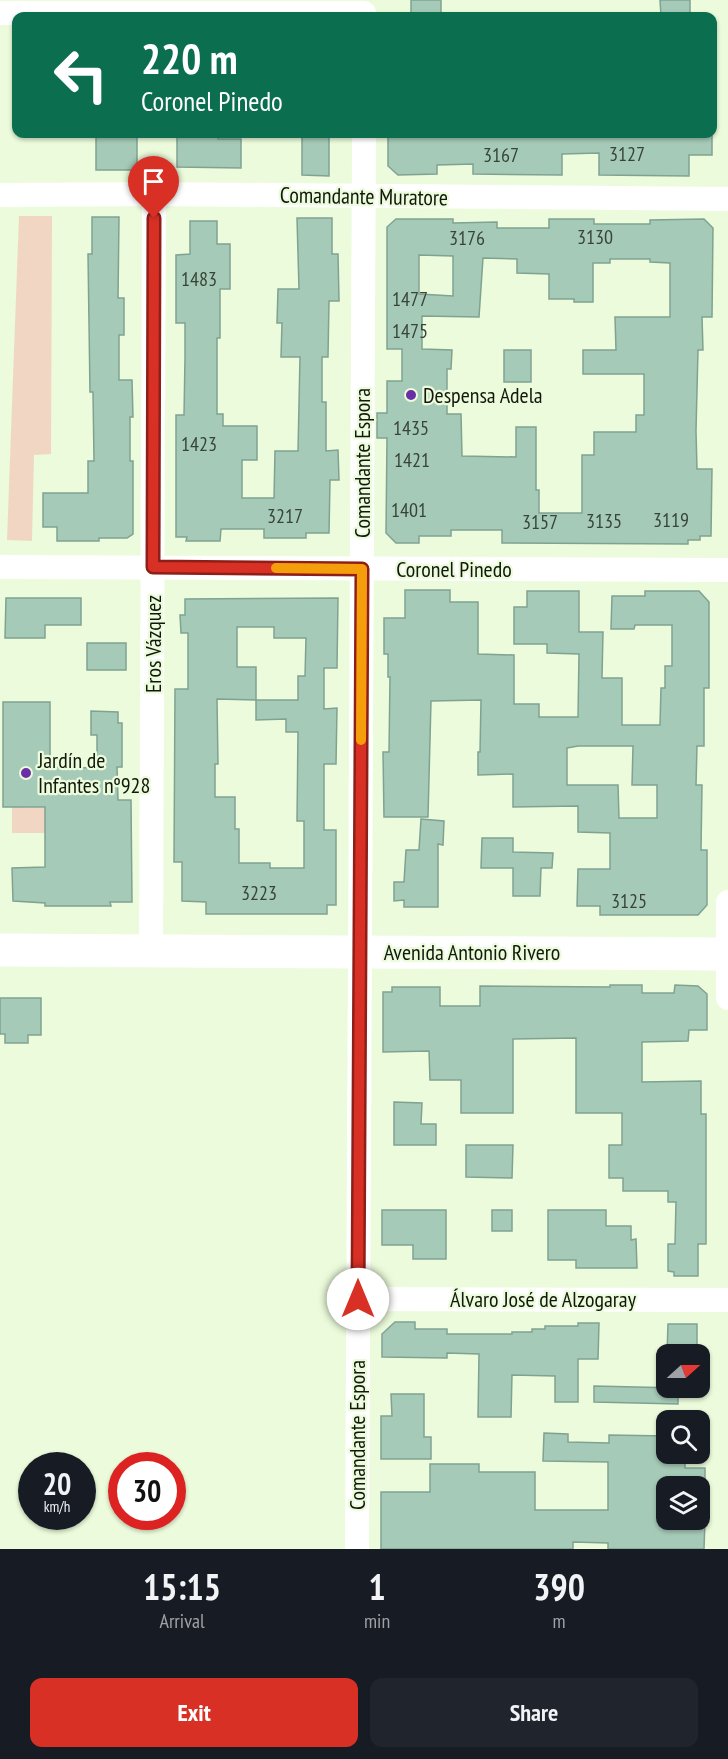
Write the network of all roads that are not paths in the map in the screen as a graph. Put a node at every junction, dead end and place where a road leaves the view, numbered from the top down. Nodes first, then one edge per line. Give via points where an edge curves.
1 (364, 10) edge
2 (121, 12) edge
3 (364, 138) edge
4 (154, 194) junction
5 (0, 195) edge
6 (363, 197) junction
7 (728, 199) edge
8 (0, 567) edge
9 (153, 567) junction
10 (362, 569) junction
11 (728, 570) edge
12 (728, 902) edge
13 (0, 950) edge
14 (151, 950) junction
15 (360, 952) junction
16 (728, 954) edge
17 (728, 999) edge
18 (358, 1299) junction
19 (728, 1300) edge
20 (357, 1549) edge

1 - 2 street
3 - 6 street, Comandante Espora
4 - 5 street, Comandante Muratore
4 - 6 street, Comandante Muratore
4 - 9 street, Eros Vázquez
6 - 7 street, Comandante Muratore
6 - 10 street, Comandante Espora
8 - 9 street, Coronel Pinedo
9 - 10 street, Coronel Pinedo
9 - 14 street, Eros Vázquez
10 - 11 street, Coronel Pinedo
10 - 15 street, Comandante Espora
12 - 16 street
13 - 14 main road, Avenida Antonio Rivero
14 - 15 main road, Avenida Antonio Rivero
15 - 16 main road, Avenida Antonio Rivero
15 - 18 street, Comandante Espora
16 - 17 street
18 - 19 street, Álvaro José de Alzogaray
18 - 20 street, Comandante Espora

